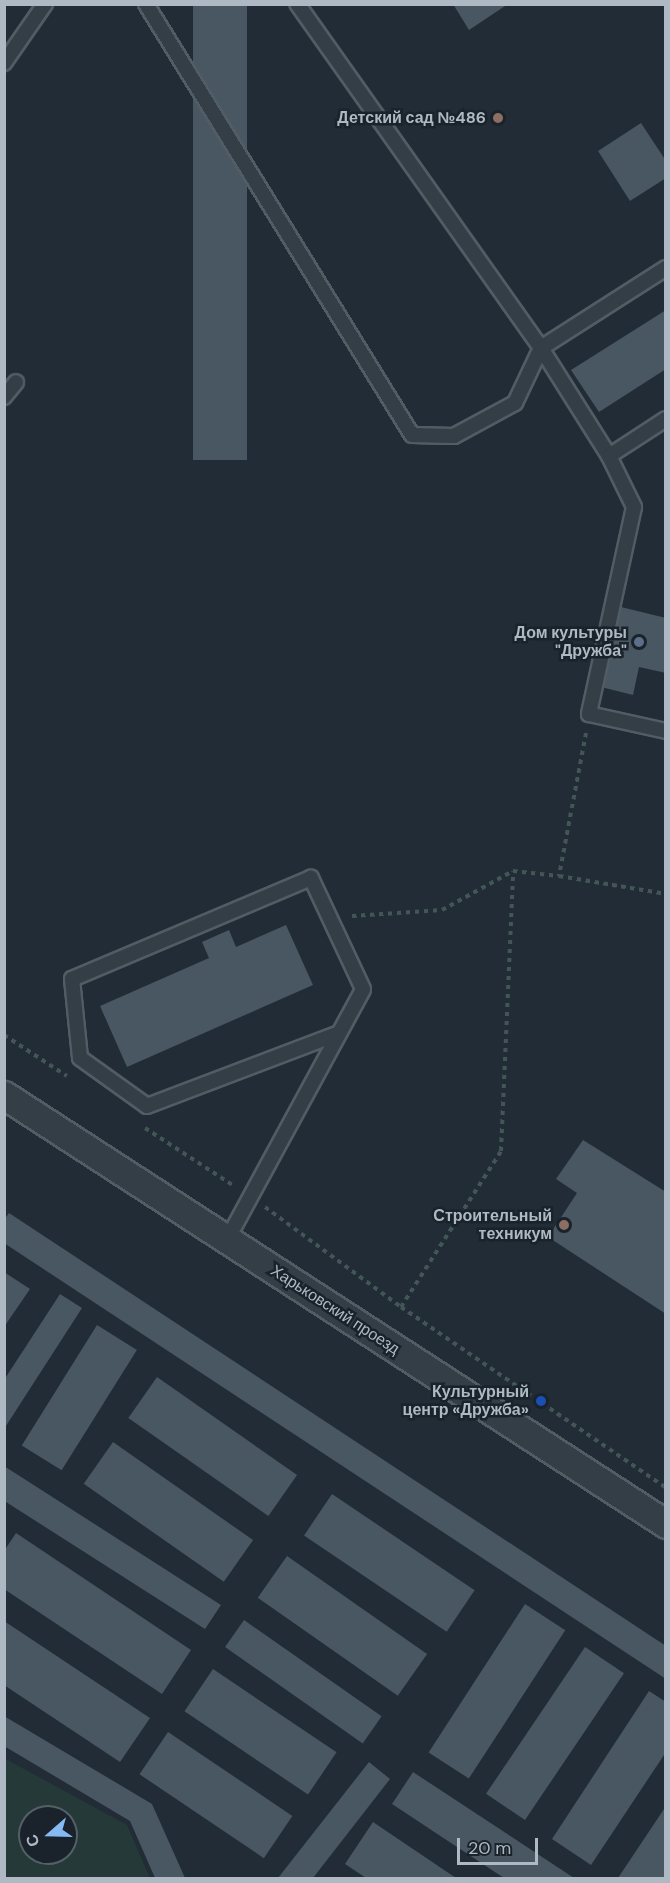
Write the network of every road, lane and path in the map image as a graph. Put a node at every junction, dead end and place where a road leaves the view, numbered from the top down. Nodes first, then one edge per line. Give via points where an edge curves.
1 (45, 4) edge
2 (146, 4) edge
3 (297, 4) edge
4 (4, 63) edge
5 (666, 268) edge
6 (541, 348) junction
7 (16, 382) dead end
8 (4, 397) edge
9 (666, 419) edge
10 (609, 456) junction
11 (589, 714) junction
12 (666, 731) edge
13 (513, 871) junction
14 (559, 876) junction
15 (666, 894) edge
16 (333, 926) junction
17 (339, 1034) junction
18 (7, 1102) edge
19 (250, 1197) junction
20 (228, 1240) junction
21 (401, 1307) junction
22 (666, 1488) edge
23 (666, 1524) edge

1 - 4 lane
2 - 6 lane via 412,435 454,436 514,403
3 - 6 lane
5 - 6 lane
6 - 10 lane
7 - 8 lane
9 - 10 lane
10 - 11 lane via 634,507
11 - 12 lane
11 - 14 path
13 - 14 path
13 - 16 path via 442,910 357,913
13 - 21 path via 501,1151
14 - 15 path
16 - 17 lane via 363,989
16 - 17 lane via 311,878 72,979 80,1058 147,1106
17 - 19 lane
18 - 20 street, Харьковский проезд
19 - 20 lane
19 - 21 path
20 - 23 street, Харьковский проезд
21 - 22 path

